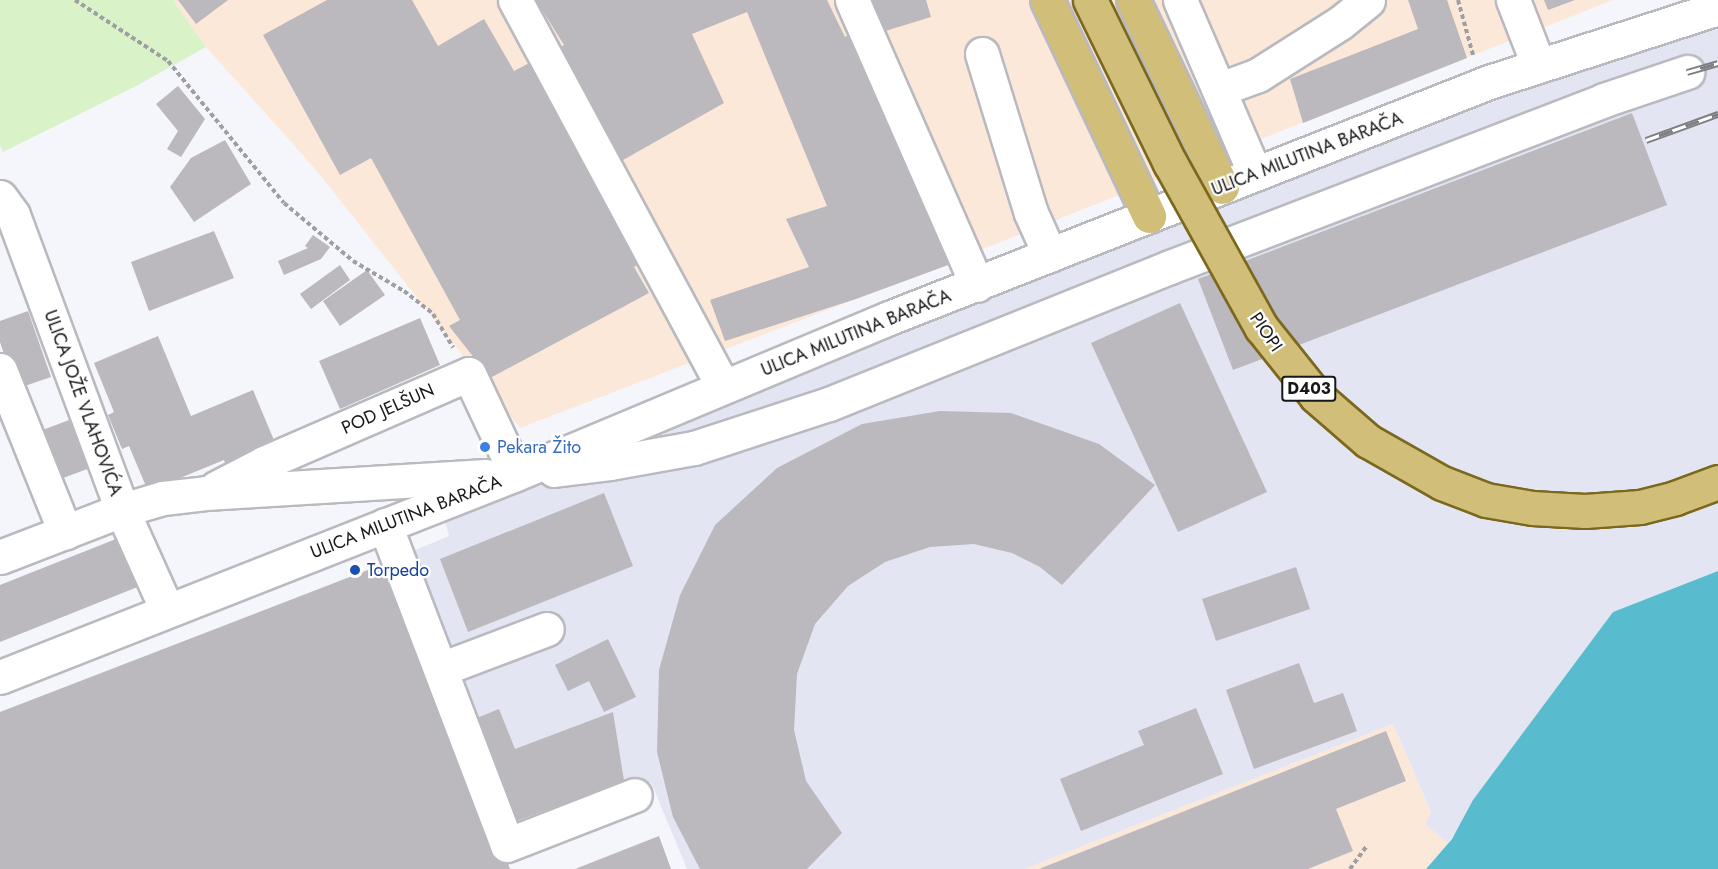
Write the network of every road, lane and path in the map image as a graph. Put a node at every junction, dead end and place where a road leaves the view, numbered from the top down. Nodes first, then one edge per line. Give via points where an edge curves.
1 (75, 0) edge
2 (515, 0) edge
3 (852, 0) edge
4 (1047, 0) edge
5 (1090, 0) edge
6 (1133, 0) edge
7 (1180, 0) edge
8 (1368, 0) edge
9 (1458, 0) edge
10 (1513, 0) edge
11 (1718, 8) edge
12 (1677, 10) edge
13 (982, 54) dead end
14 (1538, 64) junction
15 (1476, 65) dead end
16 (1687, 72) dead end
17 (1220, 89) junction
18 (1255, 174) junction
19 (1222, 187) junction
20 (0, 197) edge
21 (1149, 216) junction
22 (1050, 255) junction
23 (977, 285) junction
24 (0, 370) edge
25 (469, 374) junction
26 (723, 387) junction
27 (516, 474) junction
28 (1718, 482) edge
29 (206, 493) junction
30 (122, 510) junction
31 (385, 525) junction
32 (65, 532) junction
33 (0, 557) edge
34 (167, 610) junction
35 (547, 629) dead end
36 (441, 669) junction
37 (0, 677) edge
38 (635, 795) dead end
39 (1367, 846) dead end
40 (1350, 869) edge

1 - 25 path via 168,61 284,203 353,261 404,291 433,314
2 - 26 street
3 - 23 street
4 - 21 main road
5 - 28 main road, PIOPI / D403, bridge via 1170,164 1261,327 1316,396 1368,441 1442,483 1508,505 1557,511 1623,509 1675,498
6 - 19 main road
7 - 17 street
8 - 17 street via 1340,23 1258,75
9 - 15 path
10 - 14 street
11 - 12 street, ULICA MILUTINA BARAČA
12 - 14 street, ULICA MILUTINA BARAČA
13 - 22 street via 1031,213
14 - 18 street, ULICA MILUTINA BARAČA
16 - 27 street via 1604,100 1170,267 829,404 694,448
17 - 18 street
18 - 19 street, ULICA MILUTINA BARAČA
19 - 21 street, ULICA MILUTINA BARAČA
20 - 30 street, ULICA JOŽE VLAHOVIĆA via 13,215 34,268
21 - 22 street, ULICA MILUTINA BARAČA
22 - 23 street, ULICA MILUTINA BARAČA
23 - 26 street, ULICA MILUTINA BARAČA
24 - 32 street
25 - 27 street
25 - 29 street, POD JELŠUN
26 - 27 street, ULICA MILUTINA BARAČA
27 - 29 street
27 - 31 street, ULICA MILUTINA BARAČA
29 - 30 street via 163,498
30 - 32 street
30 - 34 street, ULICA JOŽE VLAHOVIĆA
31 - 34 street, ULICA MILUTINA BARAČA
31 - 36 street
32 - 33 street
34 - 37 street, ULICA MILUTINA BARAČA
35 - 36 street
36 - 38 street via 507,845
39 - 40 path

